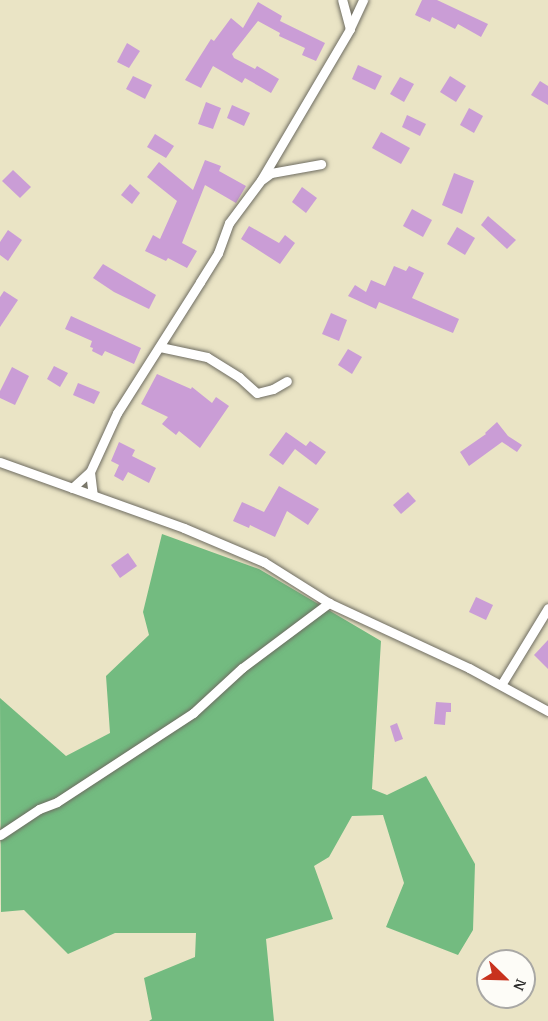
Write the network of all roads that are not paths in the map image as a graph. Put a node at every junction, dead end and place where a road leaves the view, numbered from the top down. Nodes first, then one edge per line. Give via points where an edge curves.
1 (342, 0) edge
2 (363, 0) edge
3 (350, 29) junction
4 (321, 164) dead end
5 (261, 180) junction
6 (160, 347) junction
7 (286, 381) dead end
8 (0, 462) edge
9 (90, 472) junction
10 (72, 488) junction
11 (93, 495) junction
12 (329, 603) junction
13 (548, 608) edge
14 (501, 685) junction
15 (548, 711) edge
16 (0, 835) edge

1 - 3 street
2 - 3 street
3 - 5 street
4 - 5 street via 271,173
5 - 6 street via 229,223 218,253
6 - 7 street via 207,357 257,393
6 - 9 street via 117,413
8 - 10 street
9 - 10 street
9 - 11 street
10 - 11 street
11 - 12 street via 264,562
12 - 14 street
12 - 16 street via 242,668 193,713
13 - 14 street
14 - 15 street

